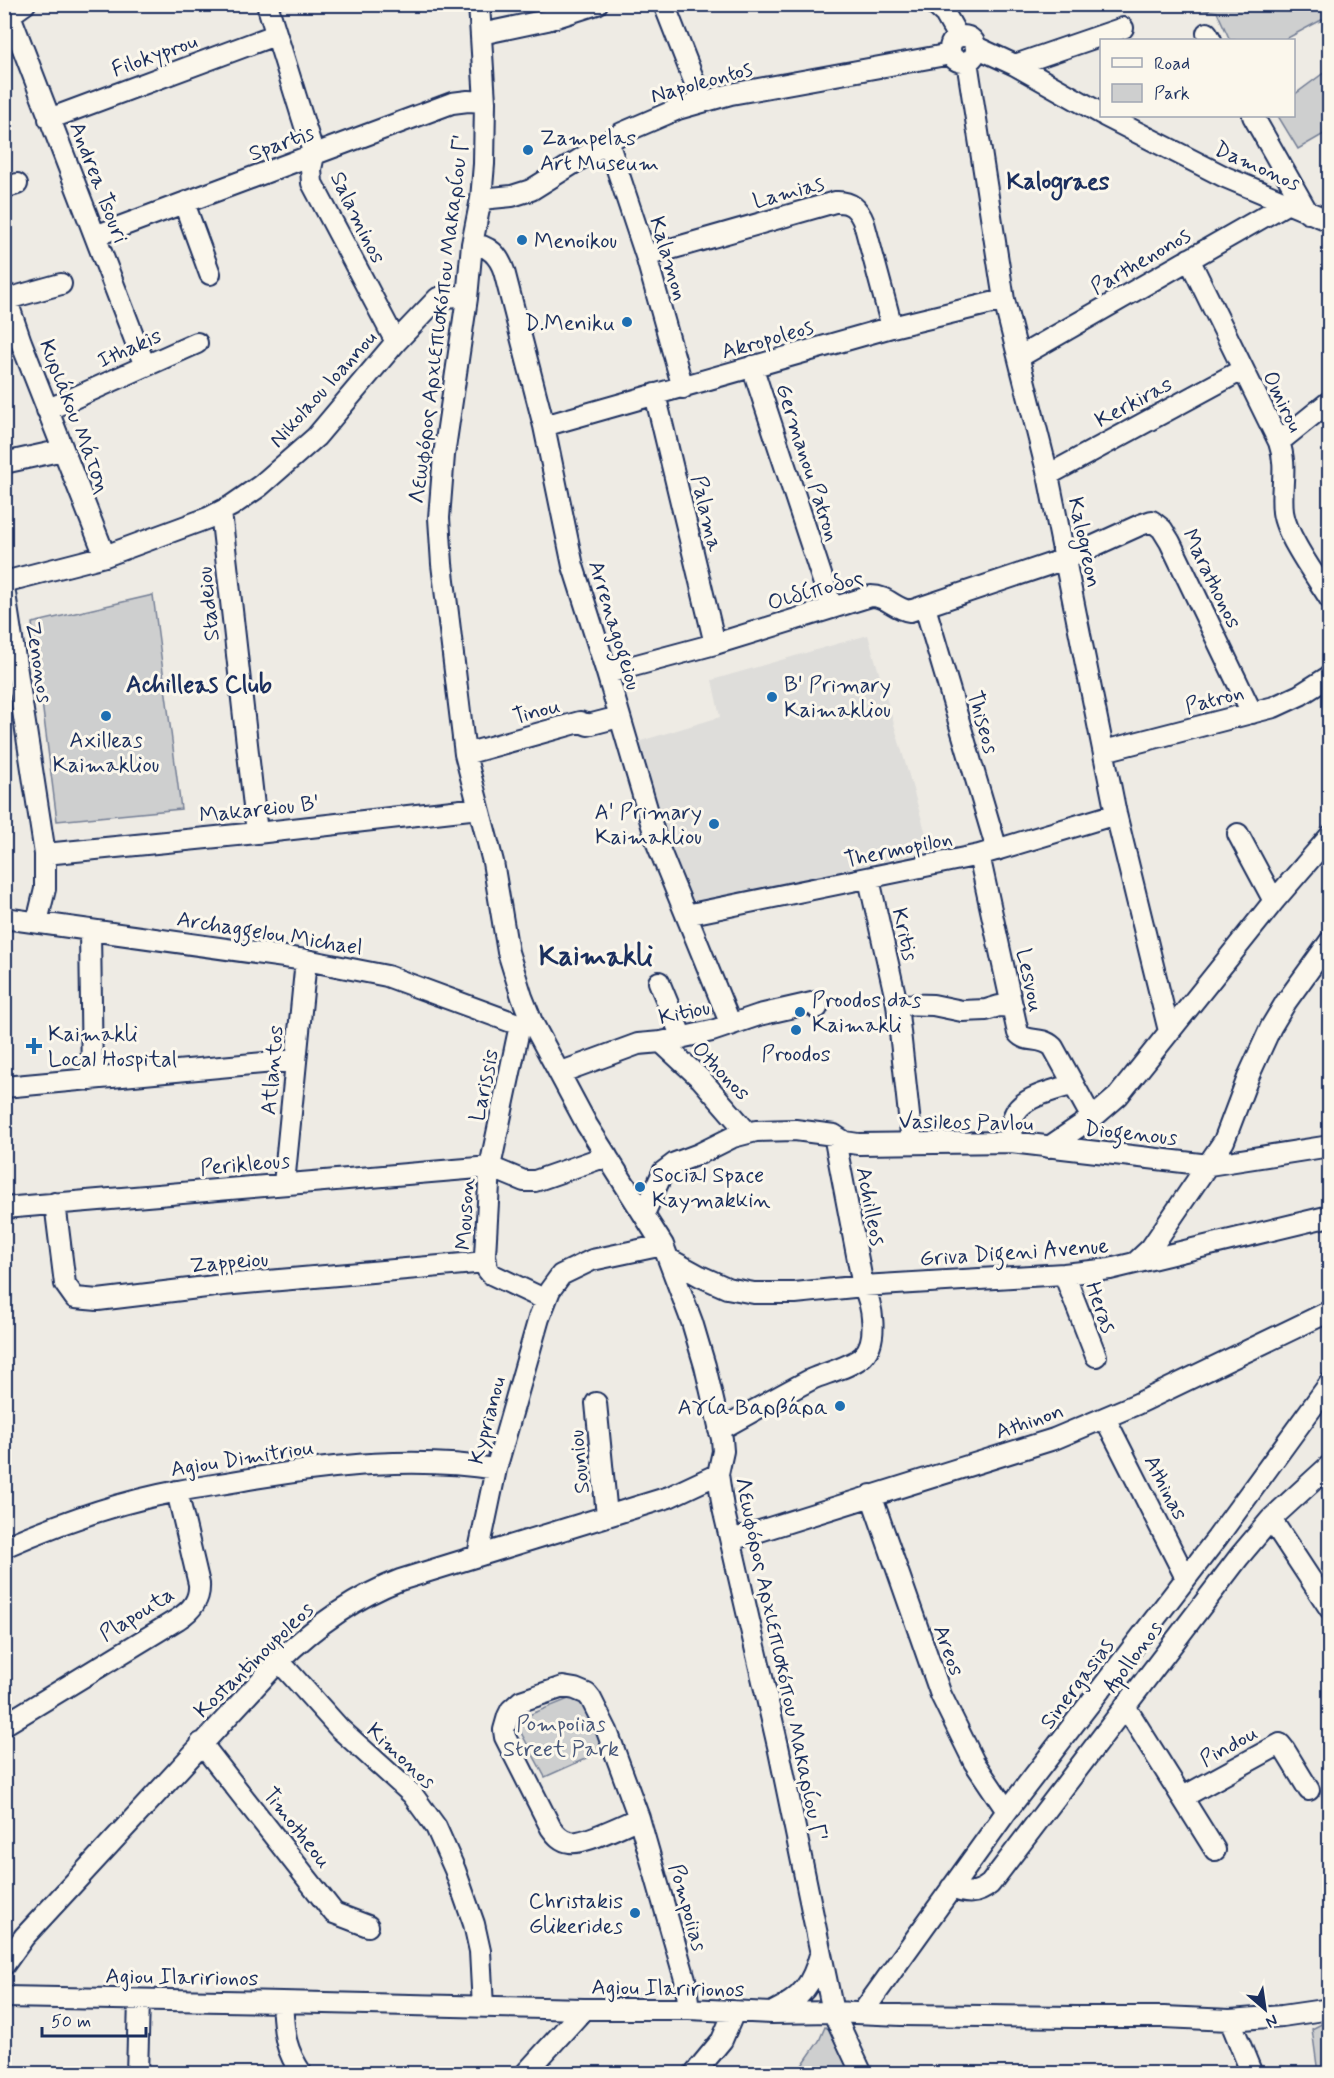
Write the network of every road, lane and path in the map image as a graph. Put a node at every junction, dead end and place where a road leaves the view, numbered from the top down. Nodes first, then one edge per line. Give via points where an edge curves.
1 (267, 4) edge
2 (479, 4) edge
3 (597, 4) edge
4 (664, 4) edge
5 (934, 4) edge
6 (13, 13) edge
7 (1123, 28) dead end
8 (482, 34) junction
9 (275, 35) junction
10 (963, 50) junction
11 (1015, 65) junction
12 (702, 101) junction
13 (484, 102) junction
14 (1100, 113) edge
15 (1107, 117) edge
16 (1254, 117) edge
17 (49, 119) junction
18 (608, 142) junction
19 (314, 155) junction
20 (481, 199) junction
21 (184, 203) junction
22 (1286, 204) junction
23 (1308, 213) junction
24 (1329, 222) edge
25 (95, 236) junction
26 (472, 244) junction
27 (646, 256) junction
28 (1190, 259) junction
29 (210, 274) dead end
30 (61, 284) dead end
31 (6, 296) edge
32 (467, 298) junction
33 (1004, 300) junction
34 (892, 327) junction
35 (396, 342) junction
36 (13, 344) edge
37 (197, 344) dead end
38 (1019, 357) junction
39 (145, 366) junction
40 (752, 366) junction
41 (1242, 370) junction
42 (683, 388) junction
43 (655, 394) junction
44 (1329, 401) edge
45 (47, 410) junction
46 (544, 426) junction
47 (1279, 442) junction
48 (63, 450) junction
49 (4, 464) edge
50 (1048, 475) junction
51 (221, 512) junction
52 (105, 556) junction
53 (1065, 559) junction
54 (4, 582) edge
55 (4, 587) edge
56 (1329, 600) edge
57 (925, 607) junction
58 (832, 608) junction
59 (715, 644) junction
60 (607, 673) junction
61 (1329, 676) edge
62 (1252, 713) junction
63 (619, 717) junction
64 (1104, 751) junction
65 (465, 753) junction
66 (478, 808) junction
67 (1116, 814) junction
68 (257, 833) junction
69 (1238, 834) dead end
70 (1329, 836) edge
71 (988, 853) junction
72 (45, 854) junction
73 (869, 879) junction
74 (1274, 901) junction
75 (686, 915) junction
76 (4, 918) edge
77 (37, 922) junction
78 (90, 930) junction
79 (1329, 941) edge
80 (306, 960) junction
81 (659, 982) dead end
82 (897, 1004) junction
83 (1013, 1007) junction
84 (817, 1008) dead end
85 (526, 1023) junction
86 (731, 1024) junction
87 (1169, 1031) junction
88 (682, 1038) junction
89 (661, 1042) junction
90 (296, 1060) junction
91 (559, 1073) junction
92 (92, 1080) junction
93 (1073, 1084) junction
94 (4, 1087) edge
95 (1092, 1118) junction
96 (747, 1132) junction
97 (834, 1135) junction
98 (1011, 1142) junction
99 (912, 1143) junction
100 (1329, 1146) edge
101 (1048, 1147) junction
102 (607, 1156) junction
103 (1209, 1165) junction
104 (490, 1167) junction
105 (284, 1184) junction
106 (55, 1203) junction
107 (4, 1208) edge
108 (645, 1214) junction
109 (1329, 1216) edge
110 (666, 1252) junction
111 (486, 1262) junction
112 (1132, 1265) junction
113 (1064, 1274) junction
114 (863, 1286) junction
115 (546, 1300) junction
116 (1329, 1311) edge
117 (1096, 1356) dead end
118 (1329, 1383) edge
119 (596, 1403) dead end
120 (1105, 1418) junction
121 (719, 1430) junction
122 (1329, 1465) edge
123 (496, 1469) junction
124 (718, 1474) junction
125 (177, 1491) junction
126 (871, 1495) junction
127 (608, 1516) junction
128 (1271, 1519) junction
129 (1217, 1538) junction
130 (731, 1540) junction
131 (4, 1547) edge
132 (478, 1555) junction
133 (1239, 1557) junction
134 (1186, 1578) junction
135 (1329, 1609) edge
136 (279, 1661) junction
137 (1125, 1706) junction
138 (4, 1725) edge
139 (201, 1743) junction
140 (1036, 1774) junction
141 (1064, 1785) junction
142 (1309, 1790) dead end
143 (1183, 1797) junction
144 (1007, 1811) junction
145 (639, 1818) junction
146 (1215, 1850) dead end
147 (951, 1888) junction
148 (368, 1926) dead end
149 (820, 1955) junction
150 (4, 1965) edge
151 (4, 1997) edge
152 (139, 2000) junction
153 (282, 2002) junction
154 (483, 2007) junction
155 (584, 2009) junction
156 (689, 2009) junction
157 (1329, 2009) edge
158 (734, 2012) junction
159 (833, 2012) junction
160 (772, 2013) junction
161 (862, 2013) junction
162 (1230, 2020) junction
163 (137, 2073) edge
164 (302, 2073) edge
165 (525, 2073) edge
166 (694, 2073) edge
167 (862, 2073) edge
168 (1252, 2073) edge

1 - 9 street, Salaminos
2 - 8 street, Λεωφόρος Αρχιεπισκόπου Μακαρίου Γ'
3 - 8 street
4 - 12 street
5 - 10 street via 945,14
6 - 17 street, Andrea Tsouri
7 - 11 street
8 - 13 street, Λεωφόρος Αρχιεπισκόπου Μακαρίου Γ'
9 - 17 street, Filokyprou
9 - 19 street, Salaminos
10 - 11 street, Damonos
10 - 12 street, Napoleontos
10 - 33 street, Kalogreon
11 - 14 street, Damonos
12 - 18 street, Napoleontos via 640,124
13 - 19 street, Spartis via 452,104
13 - 20 street, Λεωφόρος Αρχιεπισκόπου Μακαρίου Γ'
15 - 22 street, Damonos
16 - 23 street
17 - 25 street, Andrea Tsouri
18 - 20 street, Napoleontos via 527,192
18 - 27 street, Kalamon
19 - 21 street, Spartis
19 - 35 street, Salaminos via 312,183
20 - 26 street, Λεωφόρος Αρχιεπισκόπου Μακαρίου Γ'
21 - 25 street, Spartis
21 - 29 street
22 - 23 street, Damonos
22 - 28 street, Parthenonos
23 - 24 street, Damonos
25 - 39 street, Andrea Tsouri
26 - 32 street, Λεωφόρος Αρχιεπισκόπου Μακαρίου Γ'
26 - 46 street, Arrenagogeiou via 489,249 502,266
27 - 34 street, Lamias via 846,202 858,210 864,223
27 - 42 street, Kalamon
28 - 38 street, Parthenonos
28 - 41 street, Omirou
30 - 31 street
31 - 36 street, Κυριάκου Μάτση
32 - 35 street, Nikolaou Ioannou via 438,298
32 - 65 street, Λεωφόρος Αρχιεπισκόπου Μακαρίου Γ' via 439,518
33 - 34 street, Akropoleos
33 - 38 street, Kalogreon
34 - 40 street, Akropoleos
35 - 51 street, Nikolaou Ioannou via 304,449
36 - 45 street, Κυριάκου Μάτση
37 - 39 street, Ithakis
38 - 50 street, Kalogreon
39 - 45 street, Ithakis
40 - 42 street, Akropoleos
40 - 58 street, Germanou Patron
41 - 47 street, Omirou
41 - 50 street, Kerkiras
42 - 43 street, Akropoleos
43 - 46 street, Akropoleos
43 - 59 street, Palama
44 - 47 street
45 - 48 street, Κυριάκου Μάτση
46 - 60 street, Arrenagogeiou via 573,566
47 - 56 street, Omirou via 1284,460 1283,514
48 - 49 street
48 - 52 street, Κυριάκου Μάτση
50 - 53 street, Kalogreon
51 - 52 street, Nikolaou Ioannou
51 - 68 street, Stadeiou
52 - 54 street, Nikolaou Ioannou
53 - 57 street, Οιδίποδος
53 - 62 street, Marathonos via 1146,522 1158,524
53 - 64 street, Kalogreon
55 - 72 street, Zenonos
57 - 58 street, Οιδίποδος via 903,610 880,596 871,596
57 - 71 street, Thiseos
58 - 59 street, Οιδίποδος
59 - 60 street, Οιδίποδος
60 - 63 street, Arrenagogeiou
61 - 62 street, Patron via 1289,701
62 - 64 street, Patron
63 - 65 street, Tinou via 588,725 580,722
63 - 75 street, Arrenagogeiou via 658,846
64 - 67 street, Kalogreon
65 - 66 street, Λεωφόρος Αρχιεπισκόπου Μακαρίου Γ'
66 - 68 street, Makareiou B'
66 - 85 street, Λεωφόρος Αρχιεπισκόπου Μακαρίου Γ'
67 - 71 street, Thermopilon
67 - 87 street, Kalogreon
68 - 72 street, Makareiou B'
69 - 74 street
70 - 74 street, Vasileos Pavlou
71 - 73 street, Thermopilon
71 - 83 street, Lesvou
72 - 77 street, Zenonos via 45,889
73 - 75 street, Thermopilon
73 - 82 street, Kritis
74 - 87 street, Vasileos Pavlou
75 - 86 street, Arrenagogeiou
76 - 77 street, Archaggelou Michael
77 - 78 street, Archaggelou Michael
78 - 80 street, Archaggelou Michael
78 - 92 street
79 - 103 street, Griva Digeni Avenue via 1271,1027 1224,1141
80 - 85 street, Archaggelou Michael via 387,976
80 - 90 street, Atlantos
81 - 88 street
82 - 83 street via 962,1011
82 - 99 street, Kritis
83 - 93 street, Lesvou via 1018,1034 1046,1041 1053,1047
84 - 86 street, Kitiou via 816,1002
85 - 91 street, Λεωφόρος Αρχιεπισκόπου Μακαρίου Γ'
85 - 104 street, Larissis
86 - 88 street, Kitiou
87 - 95 street, Vasileos Pavlou via 1118,1096
88 - 89 street, Kitiou
89 - 91 street, Kitiou via 638,1044
89 - 96 street, Othonos via 701,1079
90 - 92 street
90 - 105 street, Atlantos
91 - 102 street, Λεωφόρος Αρχιεπισκόπου Μακαρίου Γ'
92 - 94 street
93 - 95 street, Lesvou
93 - 98 street via 1023,1104 1013,1119
95 - 101 street, Vasileos Pavlou
96 - 97 street, Vasileos Pavlou via 795,1130
96 - 108 street, Vasileos Pavlou via 668,1167
97 - 99 street, Vasileos Pavlou via 844,1142 858,1144
97 - 114 street, Achilleos
98 - 99 street, Vasileos Pavlou
98 - 101 street, Vasileos Pavlou
100 - 103 street, Diogenous
101 - 103 street, Diogenous
102 - 104 street via 535,1181 524,1181
102 - 108 street, Λεωφόρος Αρχιεπισκόπου Μακαρίου Γ'
103 - 112 street, Griva Digeni Avenue via 1151,1248
104 - 105 street, Perikleous
104 - 111 street, Mouson
105 - 106 street, Perikleous
106 - 107 street, Perikleous
106 - 111 street, Zappeiou via 65,1284 75,1298 98,1300
108 - 110 street, Λεωφόρος Αρχιεπισκόπου Μακαρίου Γ'
109 - 112 street
110 - 114 street, Griva Digeni Avenue via 727,1288 754,1293
110 - 115 street, Kyprianou via 592,1260 568,1270 556,1281
110 - 121 street, Λεωφόρος Αρχιεπισκόπου Μακαρίου Γ' via 692,1322
111 - 115 street, Mouson via 491,1274
112 - 113 street, Griva Digeni Avenue
113 - 114 street, Griva Digeni Avenue
113 - 117 street, Heras
114 - 121 street, Achilleos via 873,1315 870,1342 863,1356
115 - 123 street, Kyprianou
116 - 120 street, Athinon
118 - 129 street, Sinergasias
119 - 127 street, Souniou
120 - 126 street, Athinon via 1054,1438
120 - 134 street, Athinas
121 - 124 street, Λεωφόρος Αρχιεπισκόπου Μακαρίου Γ' via 723,1451
122 - 128 street, Apollonos
123 - 125 street, Agiou Dimitriou via 451,1464 372,1464
123 - 132 street, Kyprianou
124 - 127 street, Kostantinoupoleos via 669,1497
124 - 130 street, Λεωφόρος Αρχιεπισκόπου Μακαρίου Γ'
125 - 131 street, Agiou Dimitriou via 70,1521
125 - 138 street, Plapouta via 199,1584 195,1604
126 - 130 street, Athinon
126 - 144 street, Areos via 940,1695 974,1762
127 - 132 street, Kostantinoupoleos
128 - 133 street, Apollonos
128 - 135 street
129 - 133 street
129 - 134 street, Sinergasias
130 - 149 street, Λεωφόρος Αρχιεπισκόπου Μακαρίου Γ'
132 - 136 street, Kostantinoupoleos via 363,1596 312,1630
133 - 137 street, Apollonos
134 - 140 street, Sinergasias
136 - 139 street, Kostantinoupoleos
136 - 154 street, Kimonos via 340,1729 412,1794 436,1827 474,1924 480,1951
137 - 141 street, Apollonos
137 - 143 street
139 - 148 street, Timotheou via 334,1913
139 - 150 street, Kostantinoupoleos via 24,1937
140 - 141 street
140 - 144 street, Sinergasias
141 - 147 street, Apollonos via 990,1884 970,1893
142 - 143 street, Pindou via 1280,1744
143 - 146 street
144 - 147 street, Sinergasias
145 - 145 street, Pompoiias via 579,1842 567,1842 557,1836 505,1737 505,1723 511,1710 521,1701 556,1689 569,1687 587,1694 607,1731
145 - 156 street, Pompoiias via 685,1979
147 - 161 street, Sinergasias
149 - 159 street, Λεωφόρος Αρχιεπισκόπου Μακαρίου Γ'
149 - 160 street via 808,1986 794,2001
151 - 152 street, Agiou Ilaririonos
152 - 153 street, Agiou Ilaririonos
152 - 163 street
153 - 154 street, Agiou Ilaririonos
153 - 164 street via 286,2043
154 - 155 street, Agiou Ilaririonos
155 - 156 street, Agiou Ilaririonos
155 - 165 street
156 - 158 street, Agiou Ilaririonos
157 - 162 street, Agiou Ilaririonos
158 - 160 street, Agiou Ilaririonos
158 - 166 street via 722,2040
159 - 160 street, Agiou Ilaririonos
159 - 161 street, Agiou Ilaririonos
159 - 167 street, Λεωφόρος Αρχιεπισκόπου Μακαρίου Γ'
161 - 162 street, Agiou Ilaririonos
162 - 168 street

